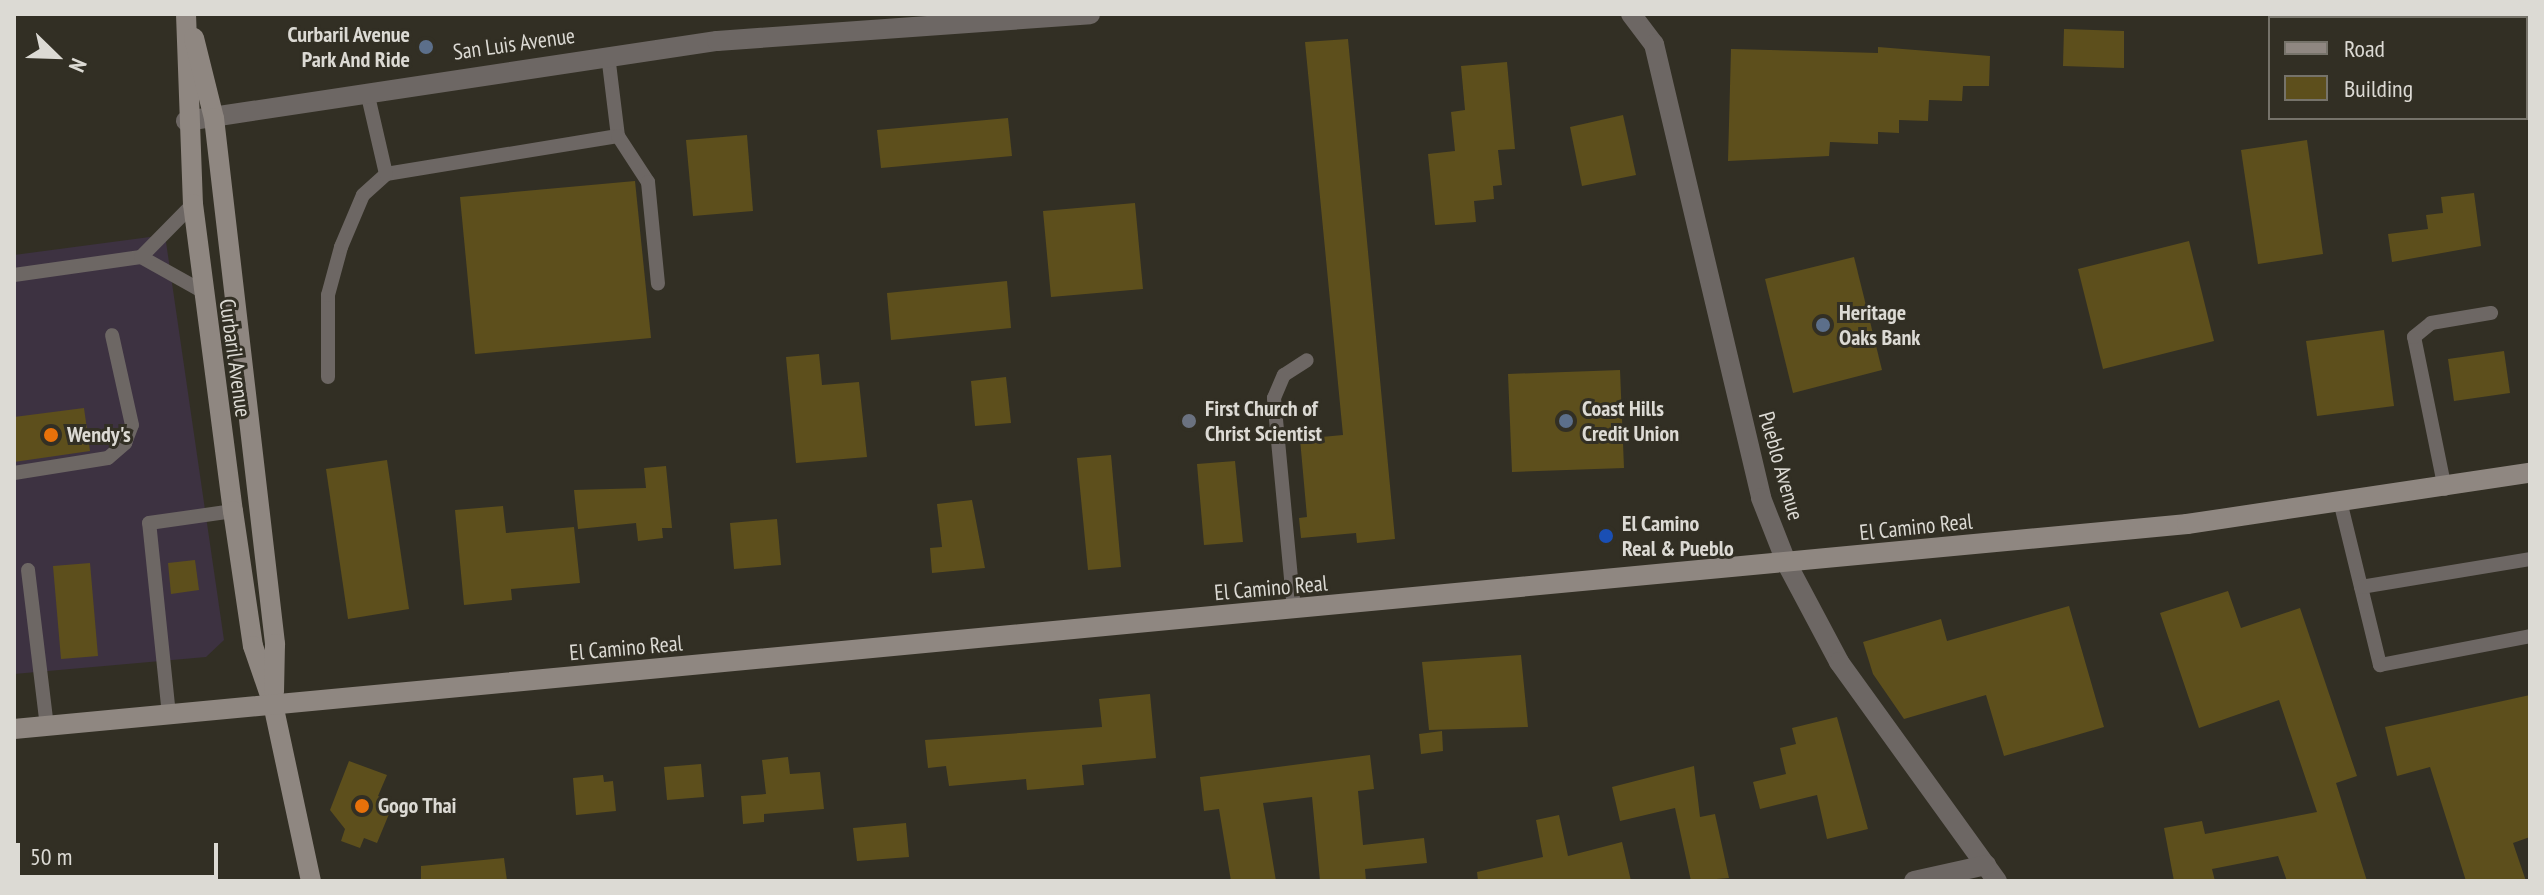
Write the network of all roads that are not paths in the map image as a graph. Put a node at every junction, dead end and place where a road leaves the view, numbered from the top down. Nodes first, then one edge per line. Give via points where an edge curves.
1 (187, 14) edge
2 (1090, 14) edge
3 (1632, 14) edge
4 (608, 55) junction
5 (367, 92) junction
6 (214, 118) junction
7 (186, 121) junction
8 (618, 136) junction
9 (386, 174) junction
10 (193, 204) junction
11 (141, 257) junction
12 (14, 275) edge
13 (658, 284) dead end
14 (202, 291) junction
15 (2491, 313) dead end
16 (112, 335) dead end
17 (1307, 360) dead end
18 (328, 377) dead end
19 (14, 473) edge
20 (2530, 473) edge
21 (2445, 489) junction
22 (2341, 505) junction
23 (233, 511) junction
24 (2530, 559) edge
25 (1787, 564) junction
26 (28, 570) dead end
27 (2361, 587) junction
28 (1294, 610) junction
29 (2530, 636) edge
30 (273, 704) junction
31 (169, 715) junction
32 (47, 726) junction
33 (14, 729) edge
34 (1992, 873) edge
35 (311, 881) edge
36 (1914, 881) edge

1 - 6 main road, Curbaril Avenue
1 - 7 main road, Curbaril Avenue
2 - 4 street, San Luis Avenue
3 - 25 street, Pueblo Avenue via 1654,44 1761,498
4 - 5 street, San Luis Avenue
4 - 8 lane
5 - 6 street, San Luis Avenue
5 - 9 lane
6 - 7 street, San Luis Avenue
6 - 30 main road, Curbaril Avenue via 275,644
7 - 10 main road, Curbaril Avenue
8 - 9 lane
8 - 13 lane via 648,182
9 - 18 lane via 363,195 341,247 328,295
10 - 11 lane
10 - 14 main road, Curbaril Avenue
11 - 12 lane
11 - 14 lane
14 - 23 main road, Curbaril Avenue
15 - 21 lane via 2431,323 2414,337
16 - 19 lane via 132,425 125,443 108,458
17 - 28 lane via 1284,375 1274,398
20 - 21 main road, El Camino Real
21 - 22 main road, El Camino Real
22 - 25 main road, El Camino Real
22 - 27 lane
23 - 30 main road, Curbaril Avenue via 253,646
23 - 31 lane via 149,523
24 - 27 lane
25 - 28 main road, El Camino Real
25 - 34 street, Pueblo Avenue via 1839,662
26 - 32 lane
27 - 29 lane via 2380,665
28 - 30 main road, El Camino Real
30 - 31 main road, El Camino Real
30 - 35 main road, Curbaril Avenue
31 - 32 main road, El Camino Real
32 - 33 main road, El Camino Real
34 - 36 street

